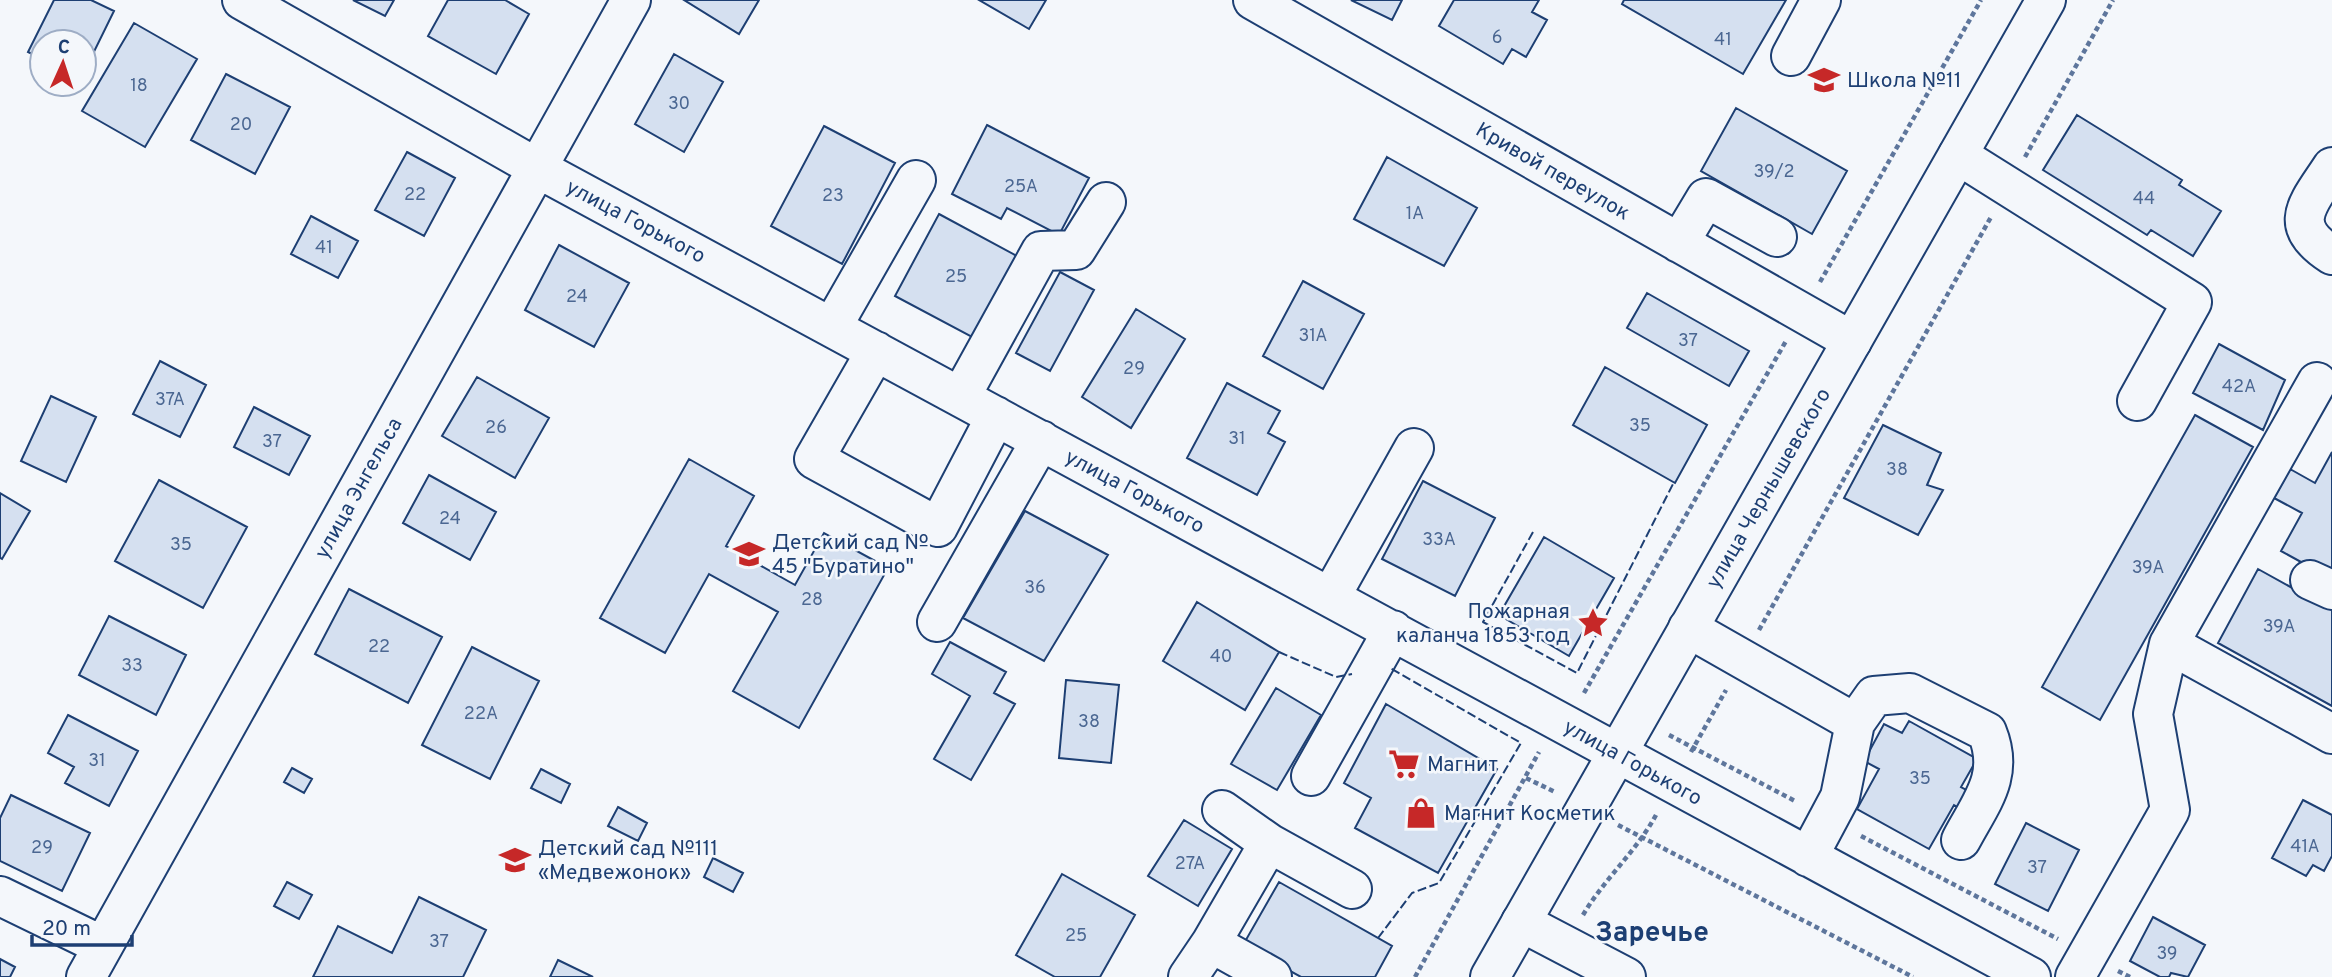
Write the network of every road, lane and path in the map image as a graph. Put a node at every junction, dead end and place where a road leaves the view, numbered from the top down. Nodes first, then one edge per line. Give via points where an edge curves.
1 (242, 0) edge
2 (631, 0) edge
3 (1253, 0) edge
4 (1821, 0) edge
5 (2046, 0) edge
6 (2113, 0) edge
7 (1791, 56) dead end
8 (1958, 155) junction
9 (2332, 167) edge
10 (537, 168) junction
11 (916, 180) dead end
12 (2008, 187) junction
13 (1106, 202) dead end
14 (1777, 236) dead end
15 (1679, 243) junction
16 (2332, 255) edge
17 (832, 327) junction
18 (1852, 341) junction
19 (876, 351) junction
20 (2317, 382) dead end
21 (961, 396) junction
22 (2137, 401) dead end
23 (996, 416) junction
24 (1041, 440) junction
25 (1414, 448) dead end
26 (1331, 596) junction
27 (937, 622) dead end
28 (1688, 628) junction
29 (1393, 630) junction
30 (2169, 644) junction
31 (1743, 659) junction
32 (1636, 718) junction
33 (1556, 720) junction
34 (1855, 723) junction
35 (2332, 734) edge
36 (1693, 748) junction
37 (1617, 753) junction
38 (1311, 776) dead end
39 (1673, 784) junction
40 (1586, 808) junction
41 (1222, 810) dead end
42 (1828, 819) junction
43 (1644, 838) junction
44 (1961, 840) dead end
45 (1269, 843) junction
46 (1808, 857) junction
47 (1352, 889) dead end
48 (0, 896) edge
49 (1521, 922) junction
50 (1210, 943) junction
51 (1566, 946) junction
52 (94, 962) edge
53 (2081, 966) edge
54 (1188, 977) edge
55 (1272, 977) edge
56 (1415, 977) edge
57 (1489, 977) edge
58 (1626, 977) edge
59 (1913, 977) edge
60 (2031, 977) edge
61 (2130, 977) edge

1 - 10 street, улица Горького
2 - 10 street, улица Энгельса
3 - 15 street, Кривой переулок
4 - 7 street
5 - 8 street, улица Чернышевского
6 - 12 path
8 - 12 street
8 - 18 street, улица Чернышевского
9 - 16 street via 2304,218 2308,237
10 - 17 street, улица Горького
10 - 52 street, улица Энгельса
11 - 17 street
12 - 22 street via 2192,302
12 - 31 path
13 - 21 street via 1076,250 1041,251
14 - 15 street via 1706,198
15 - 18 street, Кривой переулок
17 - 19 street, улица Горького
18 - 28 street, улица Чернышевского
19 - 21 street, улица Горького
19 - 23 street via 814,459 938,527
20 - 30 street
21 - 23 street, улица Горького
23 - 24 street, улица Горького
24 - 26 street, улица Горького
24 - 27 street
25 - 26 street
26 - 29 street, улица Горького
28 - 31 street
28 - 32 street, улица Чернышевского
29 - 33 street, улица Горького
29 - 38 street
30 - 35 street
30 - 53 street via 2153,714 2170,810
31 - 34 street
31 - 36 path
32 - 33 path via 1584,693
32 - 36 path
32 - 37 street, улица Чернышевского
33 - 37 street, улица Горького
33 - 56 path
34 - 42 street via 1840,797
34 - 44 street via 1874,696 1910,693 1987,732 1995,751 1994,777
36 - 42 path
37 - 39 street, улица Горького
37 - 40 street, улица Чернышевского
39 - 43 path
39 - 46 street, улица Горького
40 - 43 path
40 - 49 street, улица Чернышевского
41 - 45 street
42 - 46 street
42 - 53 path
43 - 51 path via 1594,897
43 - 59 path
45 - 47 street
45 - 50 street
46 - 60 street, улица Горького
48 - 52 street
49 - 51 street
49 - 57 street, улица Чернышевского
50 - 54 street
50 - 55 street
51 - 58 street
53 - 61 path

